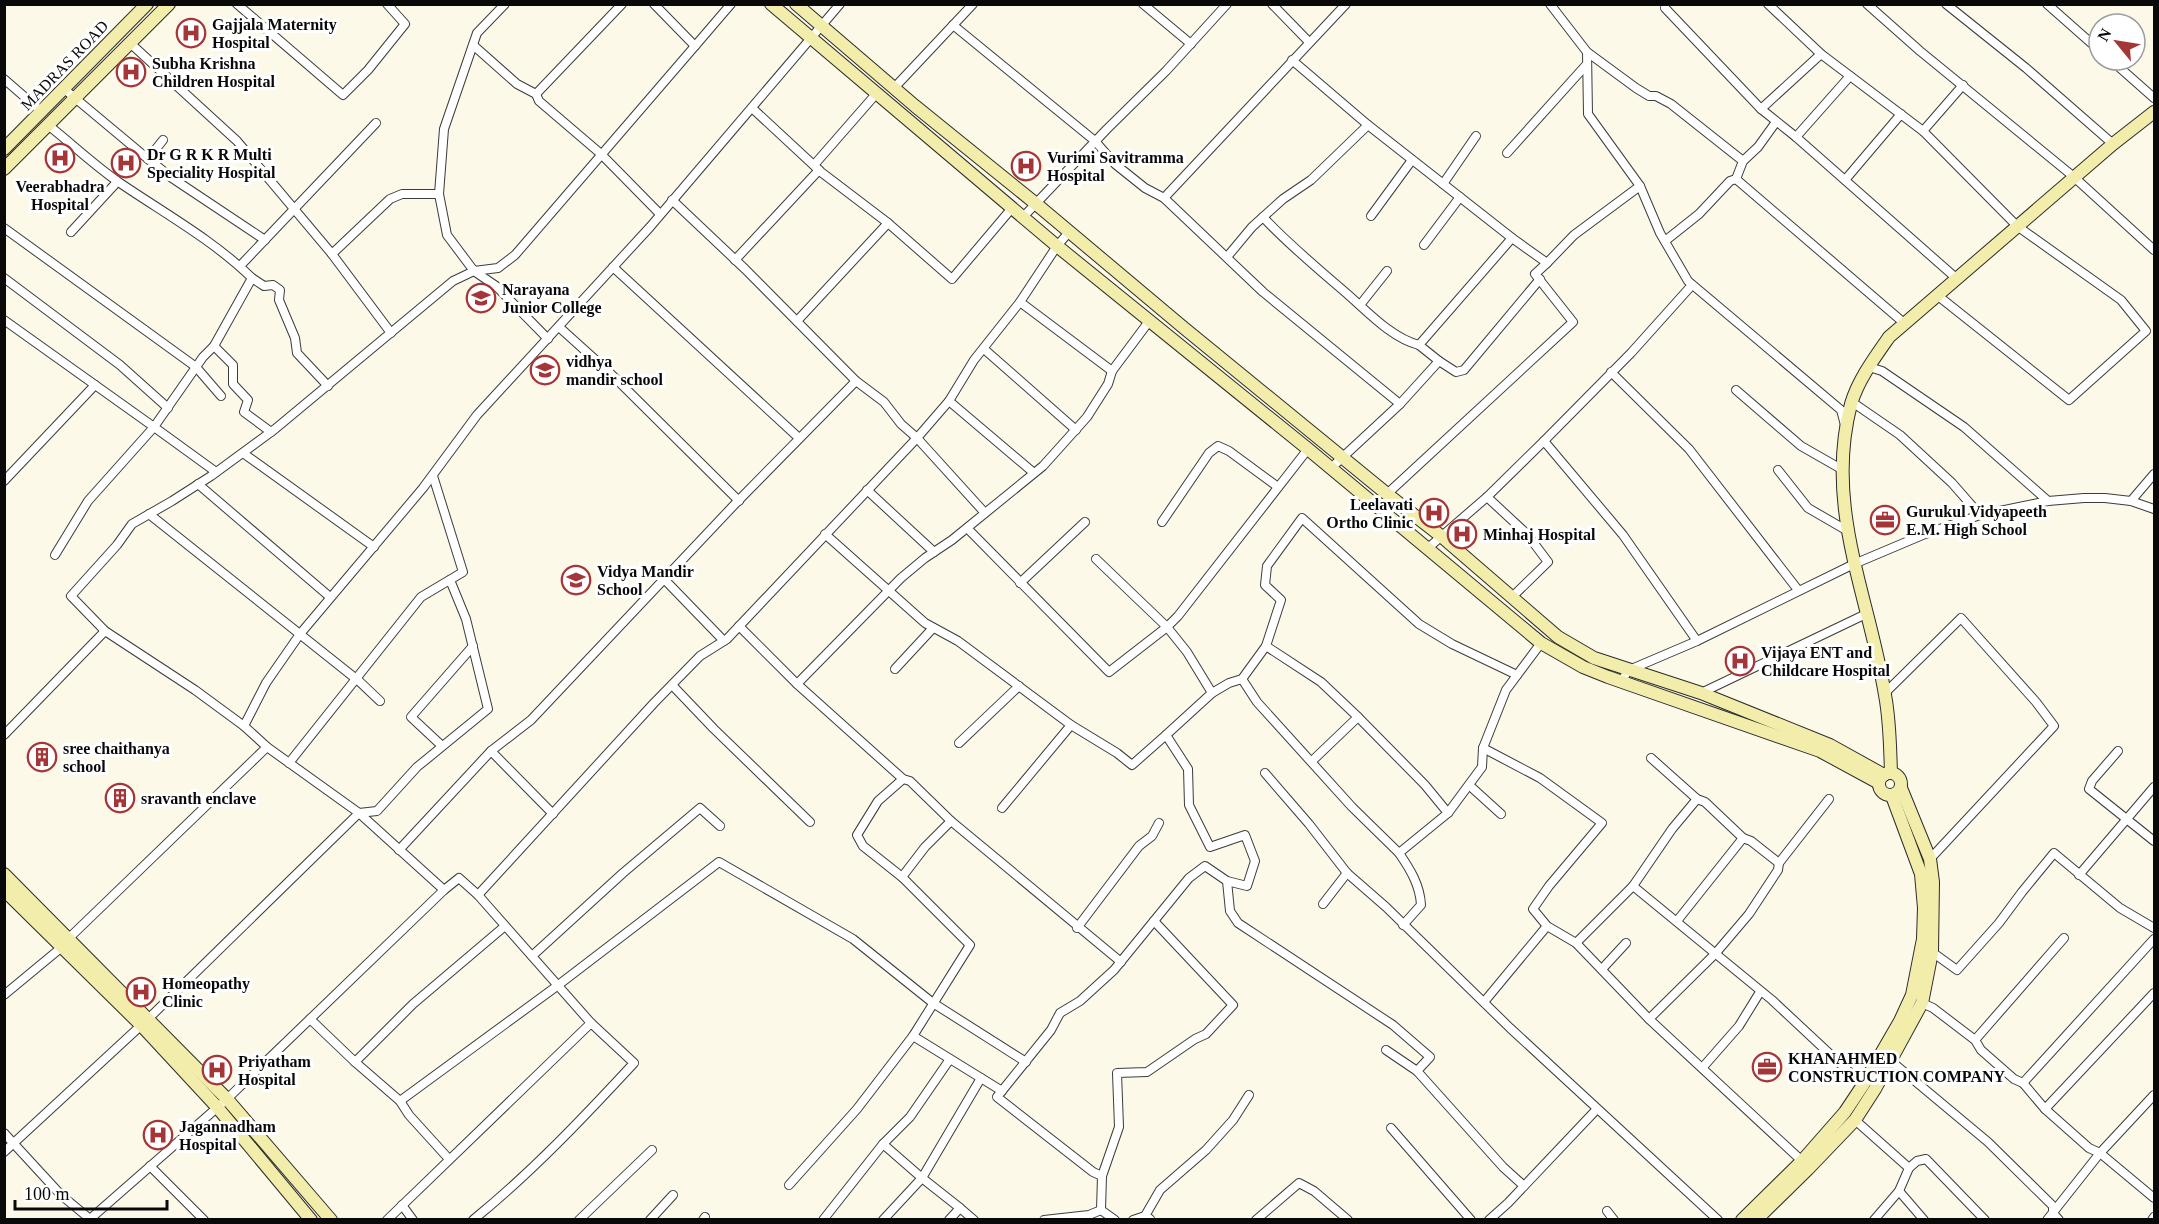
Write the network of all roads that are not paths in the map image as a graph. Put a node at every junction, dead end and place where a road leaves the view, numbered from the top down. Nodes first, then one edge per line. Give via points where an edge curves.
1 (169, 4) edge
2 (237, 4) edge
3 (387, 4) edge
4 (505, 4) edge
5 (622, 4) edge
6 (654, 4) edge
7 (731, 4) edge
8 (771, 4) edge
9 (796, 4) edge
10 (840, 4) edge
11 (973, 4) edge
12 (1143, 4) edge
13 (1227, 4) edge
14 (1272, 4) edge
15 (1346, 4) edge
16 (1550, 4) edge
17 (1768, 4) edge
18 (1867, 4) edge
19 (1946, 4) edge
20 (2047, 4) edge
21 (147, 5) edge
22 (1665, 8) dead end
23 (953, 25) junction
24 (821, 26) junction
25 (810, 38) junction
26 (2087, 39) edge
27 (1309, 42) junction
28 (130, 43) junction
29 (1191, 44) junction
30 (472, 45) junction
31 (695, 46) junction
32 (1587, 52) junction
33 (1821, 54) junction
34 (1292, 60) junction
35 (1587, 64) junction
36 (2125, 72) edge
37 (1850, 76) junction
38 (4, 79) edge
39 (1963, 85) junction
40 (63, 88) junction
41 (894, 88) junction
42 (536, 94) junction
43 (876, 94) junction
44 (75, 97) junction
45 (2154, 98) edge
46 (752, 108) junction
47 (1761, 109) junction
48 (42, 112) junction
49 (2154, 112) edge
50 (1901, 114) junction
51 (1776, 122) junction
52 (376, 123) dead end
53 (48, 124) junction
54 (1368, 125) junction
55 (1923, 131) junction
56 (1476, 136) dead end
57 (1796, 137) junction
58 (163, 141) dead end
59 (1095, 141) junction
60 (2113, 144) junction
61 (5, 148) edge
62 (1507, 153) dead end
63 (601, 155) junction
64 (148, 159) junction
65 (1412, 160) junction
66 (1743, 161) junction
67 (816, 168) junction
68 (4, 169) edge
69 (2074, 177) junction
70 (1736, 178) junction
71 (1845, 180) junction
72 (117, 182) junction
73 (1443, 184) junction
74 (1640, 186) junction
75 (439, 194) junction
76 (1460, 197) junction
77 (1164, 198) junction
78 (672, 200) junction
79 (1035, 203) junction
80 (1012, 208) junction
81 (294, 209) junction
82 (660, 214) junction
83 (1371, 216) dead end
84 (1023, 217) junction
85 (1263, 217) junction
86 (888, 223) junction
87 (2017, 225) junction
88 (4, 228) edge
89 (1070, 231) junction
90 (71, 232) dead end
91 (1512, 238) junction
92 (265, 240) junction
93 (1665, 241) junction
94 (1424, 245) dead end
95 (1057, 246) junction
96 (2154, 250) edge
97 (332, 254) junction
98 (1227, 257) junction
99 (735, 260) junction
100 (1547, 263) junction
101 (240, 266) junction
102 (613, 267) junction
103 (474, 271) junction
104 (1387, 271) dead end
105 (4, 278) edge
106 (252, 278) junction
107 (1540, 279) junction
108 (1956, 279) junction
109 (1692, 285) junction
110 (1937, 295) junction
111 (1020, 302) junction
112 (1360, 305) junction
113 (4, 320) edge
114 (1150, 320) junction
115 (797, 321) junction
116 (1904, 323) junction
117 (559, 327) junction
118 (391, 333) junction
119 (548, 339) junction
120 (1419, 345) junction
121 (214, 346) junction
122 (984, 349) junction
123 (1439, 361) junction
124 (196, 367) junction
125 (1869, 367) junction
126 (1112, 371) junction
127 (1611, 372) junction
128 (856, 381) junction
129 (95, 385) junction
130 (328, 386) junction
131 (1736, 390) dead end
132 (221, 396) dead end
133 (949, 401) junction
134 (1852, 402) junction
135 (1400, 404) junction
136 (168, 408) junction
137 (154, 427) junction
138 (1076, 429) junction
139 (1846, 431) junction
140 (271, 432) junction
141 (800, 438) junction
142 (917, 438) junction
143 (1544, 441) junction
144 (1308, 448) junction
145 (243, 453) junction
146 (1342, 457) junction
147 (1331, 468) junction
148 (1778, 470) dead end
149 (1843, 470) junction
150 (216, 472) junction
151 (1034, 473) junction
152 (2154, 474) edge
153 (433, 476) junction
154 (4, 481) edge
155 (198, 484) junction
156 (1278, 487) junction
157 (867, 490) junction
158 (1387, 495) junction
159 (1487, 497) junction
160 (739, 501) junction
161 (2048, 501) junction
162 (2131, 501) junction
163 (2154, 509) edge
164 (985, 513) junction
165 (149, 514) junction
166 (1980, 515) junction
167 (1084, 522) dead end
168 (1162, 522) dead end
169 (967, 528) junction
170 (1846, 530) junction
171 (825, 534) junction
172 (1441, 537) junction
173 (374, 547) junction
174 (1428, 549) junction
175 (934, 552) junction
176 (55, 555) dead end
177 (1096, 559) dead end
178 (1854, 564) junction
179 (664, 579) junction
180 (450, 580) junction
181 (1020, 583) junction
182 (1798, 590) junction
183 (888, 592) junction
184 (330, 597) junction
185 (1511, 598) junction
186 (1866, 614) junction
187 (739, 626) junction
188 (1167, 627) junction
189 (933, 628) junction
190 (105, 631) junction
191 (300, 634) junction
192 (724, 640) junction
193 (1697, 641) junction
194 (1541, 644) junction
195 (1570, 645) junction
196 (473, 646) junction
197 (1266, 646) junction
198 (1563, 656) junction
199 (896, 669) dead end
200 (1629, 670) junction
201 (1517, 675) junction
202 (356, 679) junction
203 (1242, 679) junction
204 (1622, 681) junction
205 (797, 684) junction
206 (672, 686) junction
207 (1019, 686) junction
208 (1212, 693) junction
209 (1701, 693) junction
210 (1885, 693) junction
211 (380, 701) dead end
212 (1358, 717) junction
213 (1071, 725) junction
214 (244, 726) junction
215 (4, 735) edge
216 (1166, 735) junction
217 (1807, 741) junction
218 (959, 743) dead end
219 (441, 745) junction
220 (267, 747) junction
221 (1483, 747) junction
222 (491, 751) junction
223 (2118, 751) dead end
224 (1650, 758) dead end
225 (1312, 761) junction
226 (290, 763) junction
227 (1265, 772) dead end
228 (1885, 777) junction
229 (903, 779) junction
230 (1469, 785) junction
231 (2154, 787) edge
232 (1897, 792) junction
233 (1698, 799) junction
234 (1829, 799) dead end
235 (1002, 808) dead end
236 (359, 813) junction
237 (1448, 813) junction
238 (553, 814) junction
239 (1501, 814) dead end
240 (2126, 820) junction
241 (951, 821) junction
242 (810, 822) dead end
243 (1159, 823) dead end
244 (720, 826) dead end
245 (1743, 838) junction
246 (2154, 841) edge
247 (399, 850) junction
248 (1400, 853) junction
249 (1930, 858) junction
250 (1779, 863) junction
251 (1347, 873) junction
252 (4, 874) edge
253 (2079, 875) junction
254 (902, 877) junction
255 (1227, 881) junction
256 (1633, 886) junction
257 (4, 890) edge
258 (444, 890) junction
259 (478, 895) junction
260 (1323, 904) dead end
261 (1154, 921) junction
262 (1677, 921) junction
263 (1403, 925) junction
264 (505, 926) junction
265 (1547, 926) junction
266 (1077, 928) junction
267 (2154, 928) edge
268 (2064, 938) dead end
269 (2154, 939) edge
270 (65, 943) junction
271 (1576, 943) junction
272 (1626, 943) dead end
273 (1932, 952) junction
274 (1715, 954) junction
275 (532, 956) junction
276 (1120, 962) junction
277 (1602, 969) junction
278 (558, 985) junction
279 (1760, 992) junction
280 (2154, 993) edge
281 (4, 995) edge
282 (1484, 1002) junction
283 (933, 1003) junction
284 (1922, 1003) junction
285 (310, 1019) junction
286 (1649, 1019) junction
287 (145, 1022) junction
288 (591, 1023) junction
289 (913, 1036) junction
290 (1975, 1040) junction
291 (1386, 1050) dead end
292 (950, 1059) junction
293 (1890, 1061) junction
294 (355, 1062) junction
295 (1026, 1062) junction
296 (1703, 1067) junction
297 (1417, 1071) junction
298 (981, 1078) junction
299 (2023, 1083) junction
300 (1863, 1085) junction
301 (1002, 1091) junction
302 (1250, 1095) dead end
303 (2154, 1095) edge
304 (227, 1099) junction
305 (400, 1101) junction
306 (217, 1107) junction
307 (1597, 1109) junction
308 (2045, 1109) junction
309 (1855, 1120) junction
310 (1391, 1128) dead end
311 (4, 1133) edge
312 (884, 1143) junction
313 (14, 1144) junction
314 (652, 1150) dead end
315 (4, 1152) edge
316 (2100, 1153) junction
317 (448, 1158) junction
318 (1802, 1161) junction
319 (150, 1166) junction
320 (1909, 1168) junction
321 (1102, 1176) junction
322 (922, 1178) junction
323 (789, 1185) dead end
324 (1524, 1185) junction
325 (1899, 1191) junction
326 (673, 1195) dead end
327 (2154, 1198) edge
328 (402, 1205) junction
329 (960, 1208) junction
330 (1101, 1210) junction
331 (1607, 1211) dead end
332 (2053, 1217) edge
333 (1148, 1218) edge
334 (91, 1219) edge
335 (204, 1220) edge
336 (311, 1220) edge
337 (331, 1220) edge
338 (387, 1220) edge
339 (413, 1220) edge
340 (473, 1220) edge
341 (579, 1220) edge
342 (650, 1220) edge
343 (823, 1220) edge
344 (883, 1220) edge
345 (949, 1220) edge
346 (974, 1220) edge
347 (1044, 1220) edge
348 (1115, 1220) edge
349 (1133, 1220) edge
350 (1256, 1220) edge
351 (1348, 1220) edge
352 (1470, 1220) edge
353 (1489, 1220) edge
354 (1614, 1220) edge
355 (1718, 1220) edge
356 (1742, 1220) edge
357 (1756, 1220) edge
358 (1874, 1220) edge
359 (1924, 1220) edge
360 (1985, 1220) edge

1 - 28 main road
2 - 3 street via 343,95 405,24
4 - 30 street via 477,33
5 - 42 street
6 - 31 street
7 - 31 street
8 - 25 main road
9 - 24 main road
10 - 24 street
11 - 23 street
12 - 29 street
13 - 29 street
14 - 27 street
15 - 27 street
16 - 32 street
17 - 33 street
18 - 39 street
19 - 60 street
20 - 26 street
21 - 40 main road, MADRAS ROAD
22 - 47 street
23 - 41 street
23 - 59 street
24 - 25 street
24 - 41 main road
25 - 43 main road
25 - 46 street
27 - 34 street
28 - 44 main road
28 - 81 street via 237,141
29 - 59 street
30 - 42 street via 517,84
30 - 75 street via 444,129
31 - 63 street
32 - 35 street
32 - 66 street via 1636,88 1671,104
33 - 37 street
33 - 47 street
34 - 54 street
34 - 77 street
35 - 62 street
35 - 74 street via 1588,114
36 - 45 street
37 - 50 street
37 - 57 street
38 - 48 street
39 - 55 street
39 - 69 street
40 - 44 street
40 - 48 main road, MADRAS ROAD
41 - 79 main road
42 - 63 street via 539,101
43 - 67 street
43 - 80 main road
44 - 53 main road
44 - 64 street
46 - 67 street
46 - 78 street
47 - 51 street
48 - 61 main road, MADRAS ROAD
49 - 60 main road
50 - 55 street
50 - 71 street
51 - 57 street
51 - 66 street
52 - 81 street
53 - 68 main road
53 - 72 street
54 - 65 street
54 - 85 street via 1311,180
55 - 87 street
56 - 73 street
57 - 71 street
58 - 64 street
59 - 77 street via 1115,164
59 - 79 street
60 - 69 main road
63 - 82 street
63 - 103 street via 515,255 498,268
64 - 92 street
65 - 73 street
65 - 83 street
66 - 70 street
67 - 86 street
67 - 99 street
69 - 87 main road
69 - 96 street
70 - 93 street via 1700,214
70 - 116 street
71 - 108 street
72 - 90 street
72 - 101 street
73 - 76 street
74 - 93 street
74 - 100 street via 1574,235
75 - 97 street via 402,194 390,199
75 - 103 street via 447,235
76 - 91 street
76 - 94 street
77 - 98 street
78 - 82 street
78 - 99 street
79 - 84 street
79 - 89 main road
80 - 84 main road
80 - 86 street via 951,279
81 - 92 street
81 - 97 street
82 - 102 street
84 - 95 main road
85 - 98 street
85 - 112 street via 1290,246
86 - 115 street
87 - 108 main road
87 - 110 street via 2121,300 2146,331 2069,400
88 - 124 street
89 - 95 street
89 - 146 main road
91 - 100 street
91 - 120 street
92 - 101 street
93 - 109 street
95 - 111 street
95 - 114 main road
97 - 118 street
98 - 135 street via 1263,292
99 - 115 street
100 - 107 street via 1535,274
101 - 106 street
102 - 117 street
102 - 141 street
103 - 118 street via 453,281
103 - 119 street via 496,286
104 - 112 street
105 - 136 street via 120,365
106 - 121 street
106 - 130 street via 280,290 279,300 297,353
107 - 123 street via 1464,369 1455,372
107 - 158 street via 1573,322
108 - 110 main road
109 - 127 street
109 - 139 street via 1841,410
110 - 116 main road
111 - 122 street
111 - 126 street
112 - 120 street via 1387,328
113 - 129 street
114 - 126 street
114 - 144 main road
115 - 128 street
116 - 125 main road via 1889,337
117 - 119 street
117 - 160 street
118 - 130 street
119 - 153 street via 477,415
120 - 123 street
121 - 124 street
121 - 140 street via 233,365 233,384 248,400 244,412
122 - 133 street
122 - 138 street
123 - 135 street
124 - 132 street
124 - 136 street
125 - 134 main road
125 - 161 street via 1882,371 1964,427
126 - 138 street via 1108,384
127 - 143 street
127 - 182 street via 1689,449
128 - 141 street
128 - 142 street via 884,402
129 - 137 street
129 - 154 street
130 - 140 street
131 - 149 street via 1801,446
133 - 142 street
133 - 151 street
134 - 139 main road
134 - 166 street via 1900,435
135 - 146 street
136 - 137 street
137 - 150 street
137 - 176 street via 88,501
138 - 151 street
139 - 149 main road
140 - 145 street
141 - 160 street
142 - 157 street
142 - 164 street
143 - 159 street
143 - 193 street via 1623,534
144 - 147 main road
144 - 156 street
145 - 150 street
145 - 173 street
146 - 147 street
146 - 158 main road
147 - 174 main road
148 - 170 street via 1808,508
149 - 170 main road
150 - 155 street
151 - 164 street
152 - 162 street
153 - 173 street
153 - 180 street via 463,572
155 - 165 street
155 - 184 street
156 - 168 street via 1218,446 1209,453
156 - 188 street
157 - 171 street
157 - 175 street
158 - 172 main road
159 - 172 street
159 - 185 street via 1527,534 1548,562
160 - 179 street
161 - 162 street
161 - 166 street
162 - 163 street
164 - 169 street
165 - 190 street via 132,524 71,596
165 - 191 street
166 - 178 street
167 - 181 street
169 - 175 street
169 - 181 street
170 - 178 main road
171 - 183 street
171 - 187 street
172 - 174 street
172 - 185 main road
173 - 184 street
174 - 194 main road
175 - 183 street
177 - 188 street
178 - 182 street
178 - 186 main road
179 - 192 street
179 - 222 street via 531,720
180 - 196 street
180 - 202 street via 422,597
181 - 188 street via 1109,672
182 - 193 street
183 - 189 street
183 - 205 street
184 - 191 street
185 - 195 main road
186 - 209 street
186 - 210 main road
187 - 192 street
187 - 205 street
188 - 208 street
189 - 199 street
189 - 207 street via 958,641
190 - 214 street
190 - 215 street
191 - 202 street
191 - 214 street via 266,683
192 - 206 street via 700,656
193 - 200 street
194 - 198 main road
194 - 201 street
195 - 198 main road
195 - 200 main road
196 - 219 street via 488,709
196 - 219 street via 411,717
197 - 201 street via 1281,600 1265,585 1267,566 1302,518 1419,624
197 - 203 street
197 - 212 street via 1321,682
198 - 204 main road
200 - 204 street
200 - 209 main road
201 - 221 street via 1506,690
202 - 211 street
202 - 226 street
203 - 208 street
203 - 225 street via 1257,702
204 - 217 main road
205 - 229 street
206 - 238 street
206 - 242 street
207 - 213 street
207 - 218 street
208 - 216 street
209 - 217 main road
210 - 228 main road via 1890,725
210 - 249 street via 1961,618 2054,726
212 - 225 street
212 - 237 street
213 - 216 street via 1132,765
213 - 235 street
214 - 220 street
216 - 255 street via 1188,769 1189,805 1210,847 1245,834 1255,861 1247,886
217 - 228 main road via 1820,751
219 - 236 street via 377,811
220 - 226 street
220 - 270 street
221 - 230 street via 1482,767
221 - 265 street via 1540,778 1602,823 1533,909
222 - 238 street
222 - 247 street
223 - 240 street via 2088,789
224 - 233 street
225 - 248 street
226 - 236 street
227 - 251 street
228 - 232 main road via 1900,778
228 - 232 main road via 1882,792
229 - 241 street via 910,781
229 - 254 street via 878,801 857,836 863,846
230 - 237 street
230 - 239 street
231 - 240 street
232 - 249 main road
232 - 300 main road via 1921,874 1923,939 1912,995
233 - 245 street
233 - 256 street
234 - 250 street
236 - 247 street
236 - 287 street
237 - 248 street
238 - 259 street
240 - 246 street
240 - 253 street
241 - 254 street
241 - 266 street
243 - 266 street
244 - 275 street via 700,808
245 - 250 street
245 - 262 street
247 - 258 street
248 - 263 street via 1420,894 1421,905
249 - 273 main road
250 - 274 street via 1749,914
251 - 260 street
251 - 263 street
252 - 270 main road
253 - 267 street via 2120,908
253 - 273 street via 2054,853 2000,923 1957,970
254 - 283 street via 970,945
255 - 261 street via 1205,866 1189,878
255 - 297 street via 1230,912 1238,923 1393,1025 1430,1057
256 - 262 street
256 - 271 street
257 - 270 main road
258 - 259 street via 459,878
258 - 285 street
259 - 264 street
261 - 276 street
261 - 321 street via 1233,1005 1206,1034 1147,1072 1118,1073 1119,1127
262 - 274 street
263 - 282 street
264 - 275 street
264 - 294 street via 413,1004
265 - 271 street
265 - 282 street
266 - 276 street
268 - 290 street
269 - 299 street
270 - 281 street
270 - 287 main road
271 - 277 street
272 - 277 street
273 - 284 main road
274 - 279 street
274 - 286 street
275 - 278 street
276 - 295 street via 1080,1001 1060,1013
277 - 286 street
278 - 283 street via 719,862 853,939
278 - 288 street
278 - 305 street
279 - 296 street via 1739,1026
279 - 300 street
280 - 308 street
282 - 307 street
283 - 289 street
283 - 295 street
284 - 290 street
284 - 293 main road
285 - 294 street
285 - 304 street
286 - 296 street
287 - 304 main road
287 - 306 main road
287 - 313 street
288 - 317 street
288 - 340 street via 634,1063 511,1189
289 - 292 street
289 - 323 street via 857,1109
290 - 299 street via 1981,1050
291 - 297 street
292 - 298 street
292 - 312 street via 910,1117
293 - 309 main road
293 - 332 street via 1988,1142 2053,1206
294 - 305 street
295 - 301 street
296 - 318 street
297 - 324 street
298 - 301 street
298 - 322 street
299 - 308 street
300 - 318 main road via 1826,1136
301 - 321 street via 997,1097
302 - 333 street via 1206,1150 1160,1190
303 - 316 street
304 - 306 street
304 - 337 main road
305 - 317 street
306 - 319 street
306 - 336 main road
307 - 324 street
307 - 355 street
308 - 316 street
309 - 320 street
309 - 357 main road
310 - 352 street
311 - 313 street
312 - 322 street
312 - 343 street
313 - 315 street
313 - 334 street via 61,1195
314 - 341 street
316 - 327 street
316 - 332 street
317 - 328 street
318 - 356 main road
319 - 334 street
319 - 335 street
320 - 325 street
320 - 360 street via 1926,1160
321 - 330 street
322 - 329 street
322 - 344 street
324 - 353 street
325 - 358 street
325 - 359 street
326 - 342 street
328 - 338 street
328 - 339 street
329 - 345 street
329 - 346 street
330 - 347 street
330 - 348 street
331 - 354 street
333 - 349 street
350 - 351 street via 1299,1184 1314,1191

